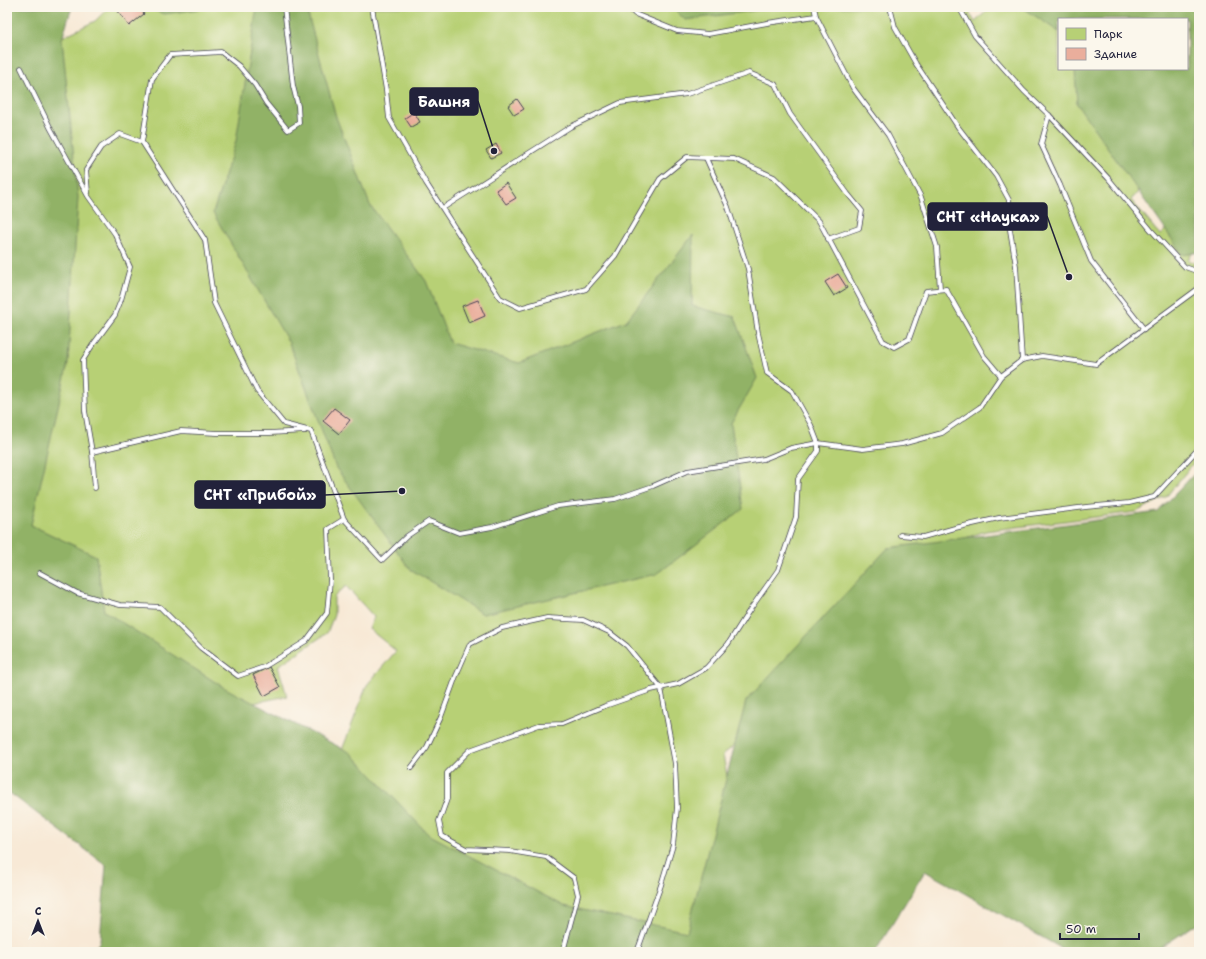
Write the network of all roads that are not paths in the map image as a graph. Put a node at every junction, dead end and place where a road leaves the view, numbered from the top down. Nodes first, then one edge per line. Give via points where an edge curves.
1 (284, 7) edge
2 (372, 7) edge
3 (628, 7) edge
4 (814, 7) edge
5 (890, 7) edge
6 (959, 7) edge
7 (816, 16) junction
8 (21, 68) dead end
9 (1049, 115) junction
10 (142, 142) junction
11 (706, 158) junction
12 (88, 196) junction
13 (443, 208) junction
14 (828, 239) junction
15 (1199, 272) edge
16 (1199, 288) edge
17 (940, 289) junction
18 (1144, 329) junction
19 (1022, 360) junction
20 (1000, 376) junction
21 (311, 431) junction
22 (818, 444) junction
23 (1199, 448) edge
24 (92, 452) junction
25 (95, 488) dead end
26 (344, 518) junction
27 (900, 534) dead end
28 (40, 574) dead end
29 (661, 688) junction
30 (411, 768) dead end
31 (562, 952) edge
32 (637, 952) edge

1 - 10 lane via 299,123 288,130 239,66 221,52 170,55 152,79
2 - 13 lane via 389,118
3 - 7 lane via 635,14 677,31 708,34
4 - 7 lane
5 - 19 lane via 895,27 916,64 958,127 996,176 1009,200
6 - 9 lane via 975,36
7 - 17 lane via 853,88 888,135 921,197 937,247
8 - 12 lane
9 - 15 lane via 1185,267
9 - 18 lane via 1041,144 1091,261
10 - 12 lane via 120,134 101,147 86,170
10 - 21 lane via 205,240 214,303 257,391 284,424
11 - 13 lane via 687,157 660,179 615,256 586,289 520,308 500,298
11 - 14 lane via 734,159 774,178 819,221
11 - 22 lane via 728,207 748,269 767,373 792,391 811,425
12 - 24 lane via 115,234 130,267 122,300 115,315 83,360 85,411
13 - 14 lane via 570,127 620,103 686,94 749,73 775,84 790,114 862,211 859,228
14 - 17 lane via 883,341 894,347 909,339 926,291
16 - 18 lane
17 - 20 lane via 946,288 984,356
18 - 19 lane via 1096,364 1042,356
19 - 20 lane
20 - 22 lane via 980,407 942,433 902,444 863,449
21 - 24 lane via 181,431
21 - 26 lane
22 - 26 lane via 791,448 764,459 687,471 615,499 558,506 492,527 459,533 428,521 406,536 382,560
22 - 29 lane via 818,451 798,479 796,517 778,570 728,644 706,668 678,684
23 - 27 lane via 1154,497 1129,503 999,518 923,537
24 - 25 lane
26 - 28 lane via 328,529 330,580 327,613 306,641 264,667 238,676 201,648 160,607 120,604 77,593
29 - 30 lane via 627,646 609,632 583,620 547,618 502,628 470,644 427,747
29 - 31 lane via 605,706 562,724 539,724 470,750 447,773 447,799 439,820 442,836 466,849 510,851 546,857 574,878 578,895
29 - 32 lane via 676,764 678,808 674,845

